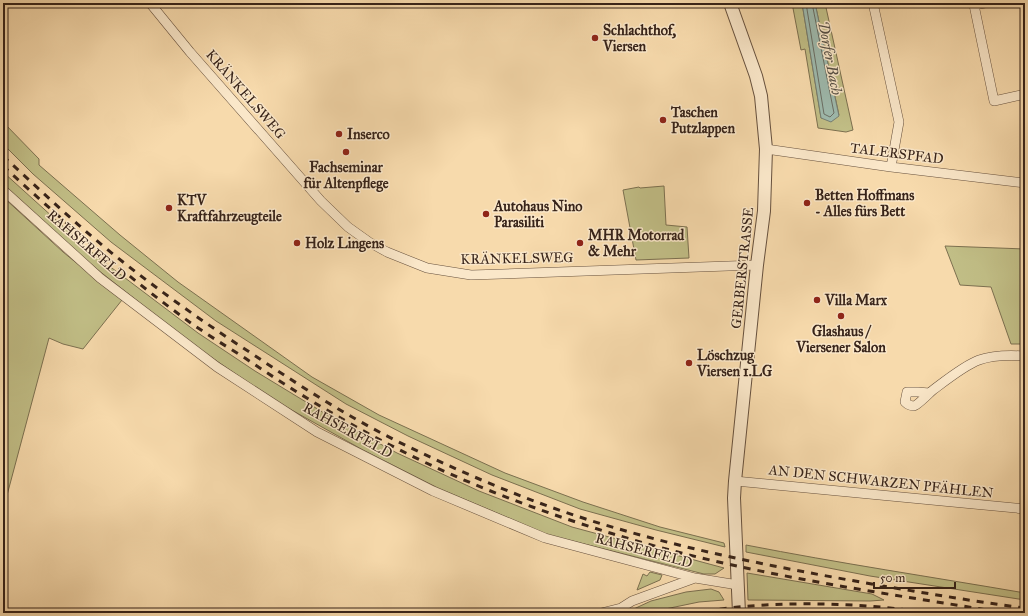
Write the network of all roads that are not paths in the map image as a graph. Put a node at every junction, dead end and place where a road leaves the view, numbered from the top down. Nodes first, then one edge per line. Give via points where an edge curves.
1 (150, 3) edge
2 (730, 3) edge
3 (874, 3) edge
4 (985, 3) edge
5 (1025, 94) edge
6 (766, 149) junction
7 (891, 167) junction
8 (1025, 183) edge
9 (3, 190) edge
10 (757, 265) junction
11 (1025, 356) edge
12 (929, 393) dead end
13 (735, 481) junction
14 (1025, 509) edge
15 (695, 578) junction
16 (738, 585) junction
17 (601, 613) edge
18 (739, 613) edge

1 - 10 street, KRÄNKELSWEG via 321,201 348,227 387,252 427,268 471,275
2 - 6 street, GERBERSTRASSE via 761,96
3 - 7 street via 899,122
4 - 5 street via 974,5 994,101
6 - 7 street, TALERSPFAD
6 - 10 street, GERBERSTRASSE via 764,211
7 - 8 street, TALERSPFAD
9 - 15 street, RAHSERFELD via 107,283 217,368 318,432 433,491 545,538
10 - 13 street, GERBERSTRASSE
11 - 12 street via 999,356 979,360 948,378
13 - 14 street, AN DEN SCHWARZEN PFÄHLEN
13 - 16 street, GERBERSTRASSE
15 - 16 street, RAHSERFELD
15 - 17 street via 632,601 621,608
16 - 18 street, GERBERSTRASSE

